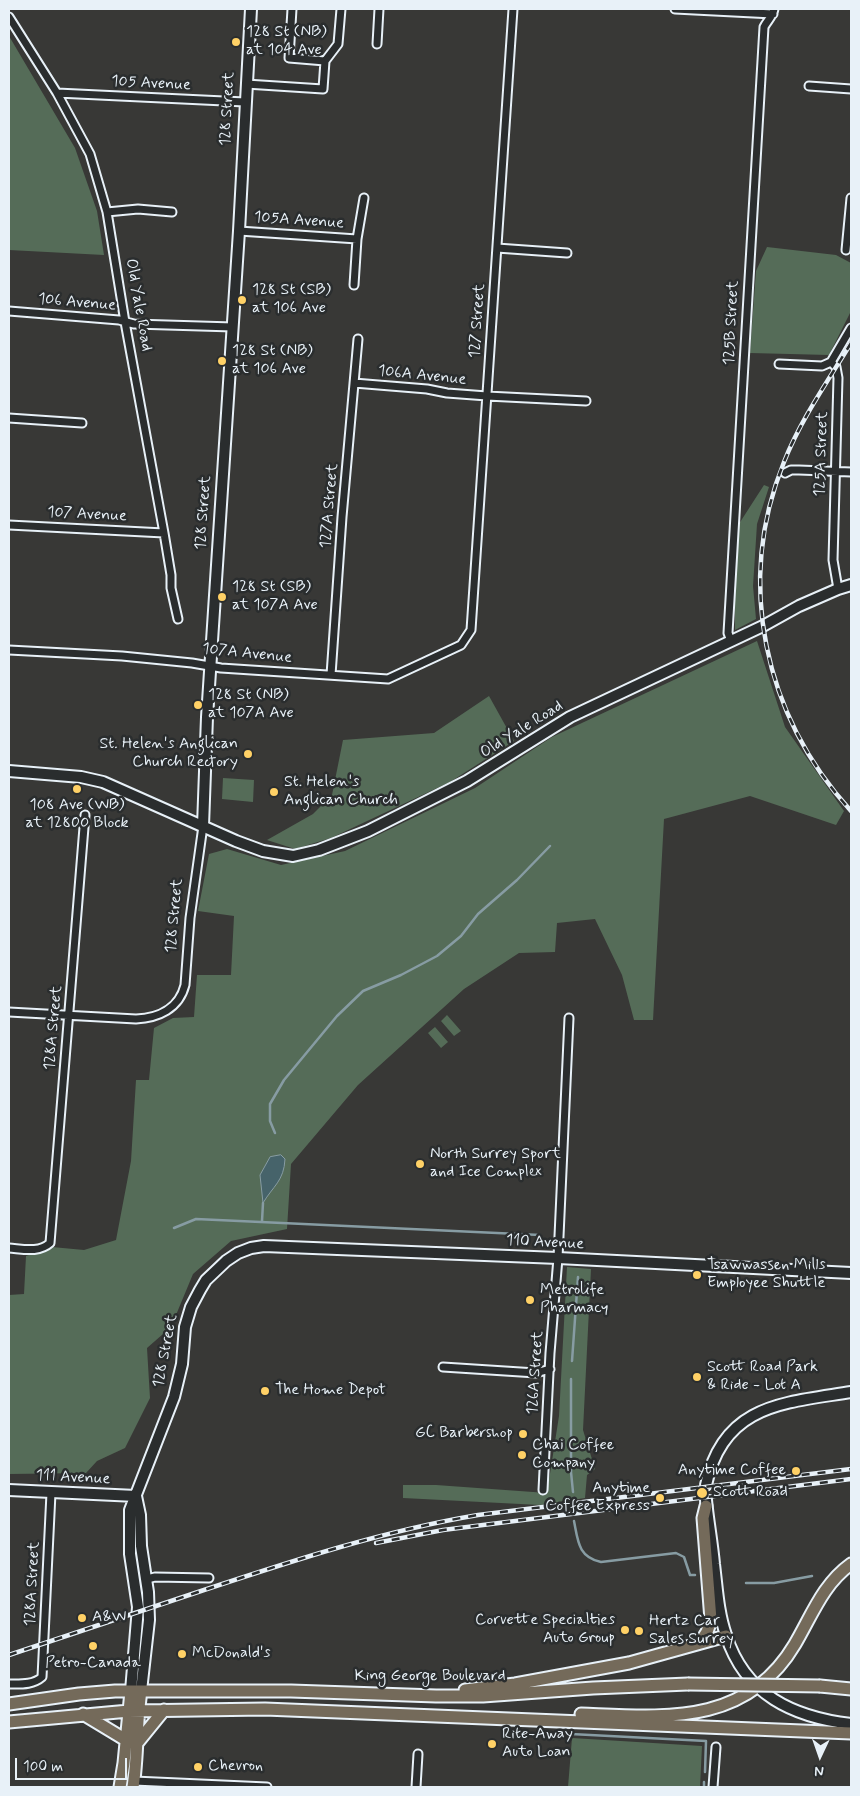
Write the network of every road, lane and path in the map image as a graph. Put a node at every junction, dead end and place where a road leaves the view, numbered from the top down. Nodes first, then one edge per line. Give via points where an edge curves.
1 (251, 9) edge
2 (292, 9) edge
3 (342, 9) edge
4 (379, 9) edge
5 (513, 9) edge
6 (676, 9) edge
7 (774, 11) edge
8 (9, 18) edge
9 (377, 44) dead end
10 (325, 61) junction
11 (246, 84) junction
12 (808, 86) dead end
13 (851, 89) edge
14 (57, 93) junction
15 (244, 102) junction
16 (364, 198) dead end
17 (851, 198) edge
18 (107, 212) junction
19 (172, 212) dead end
20 (239, 231) junction
21 (357, 239) junction
22 (497, 248) junction
23 (846, 250) dead end
24 (567, 253) dead end
25 (354, 285) dead end
26 (9, 311) edge
27 (125, 322) junction
28 (232, 327) junction
29 (851, 328) edge
30 (358, 339) dead end
31 (831, 362) junction
32 (779, 364) dead end
33 (354, 383) junction
34 (487, 396) junction
35 (586, 401) dead end
36 (9, 418) edge
37 (82, 423) dead end
38 (835, 471) junction
39 (851, 472) edge
40 (786, 473) dead end
41 (9, 525) edge
42 (164, 534) junction
43 (851, 585) edge
44 (838, 589) junction
45 (178, 619) dead end
46 (468, 634) joint
47 (731, 641) junction
48 (9, 650) edge
49 (211, 666) junction
50 (331, 676) junction
51 (9, 772) edge
52 (85, 816) dead end
53 (203, 826) junction
54 (9, 1012) edge
55 (68, 1016) junction
56 (569, 1018) dead end
57 (9, 1248) edge
58 (238, 1253) joint
59 (558, 1258) junction
60 (851, 1273) edge
61 (443, 1367) dead end
62 (550, 1369) junction
63 (851, 1392) edge
64 (706, 1484) dead end
65 (9, 1490) edge
66 (543, 1490) dead end
67 (50, 1493) junction
68 (136, 1496) junction
69 (706, 1503) joint
70 (851, 1564) edge
71 (209, 1578) dead end
72 (147, 1579) junction
73 (726, 1636) junction
74 (700, 1643) junction
75 (9, 1684) edge
76 (757, 1686) junction
77 (851, 1689) edge
78 (136, 1691) junction
79 (436, 1696) junction
80 (9, 1704) edge
81 (133, 1710) junction
82 (164, 1710) junction
83 (83, 1714) junction
84 (452, 1715) junction
85 (9, 1722) edge
86 (851, 1724) edge
87 (851, 1733) edge
88 (126, 1740) junction
89 (138, 1742) junction
90 (716, 1747) dead end
91 (418, 1754) dead end
92 (134, 1784) edge
93 (120, 1787) edge
94 (267, 1787) edge
95 (416, 1787) edge
96 (713, 1787) edge

1 - 11 main road, 128 Street
2 - 10 street via 289,58
3 - 10 street via 338,44
4 - 9 street
5 - 22 street, 127 Street
6 - 7 street
7 - 47 street, 125B Street via 764,27 756,142 728,633
8 - 14 street, Old Yale Road
10 - 11 street via 323,89
11 - 15 main road, 128 Street
12 - 13 street
14 - 15 street, 105 Avenue
14 - 18 street, Old Yale Road via 90,154
15 - 20 main road, 128 Street
16 - 21 street
17 - 23 street
18 - 19 street via 138,209
18 - 27 street, Old Yale Road
20 - 21 street, 105A Avenue
20 - 28 main road, 128 Street
21 - 25 street
22 - 24 street
22 - 34 street, 127 Street
26 - 27 street, 106 Avenue
27 - 28 street, 106 Avenue
27 - 42 street, Old Yale Road
28 - 49 main road, 128 Street
29 - 31 street
30 - 33 street, 127A Street
31 - 32 street via 822,366
31 - 38 street, 125A Street via 836,367 838,378
33 - 34 street, 106A Avenue
33 - 50 street, 127A Street
34 - 35 street, 106A Avenue
34 - 46 street, 127 Street via 471,630
36 - 37 street
38 - 39 street
38 - 40 street via 794,470
38 - 44 street, 125A Street via 833,560
41 - 42 street, 107 Avenue
42 - 45 street, Old Yale Road
43 - 44 main road, Old Yale Road
44 - 47 main road, Old Yale Road
46 - 50 street, 107A Avenue via 461,645 388,679
47 - 53 main road, Old Yale Road via 570,717 461,784 329,847 293,856 274,854
48 - 49 street, 107A Avenue via 122,656
49 - 50 street, 107A Avenue
49 - 53 main road, 128 Street
51 - 53 main road, Old Yale Road via 90,778
52 - 55 street, 128A Street
53 - 55 street, 128 Street via 191,909 185,985 178,1000 166,1012 144,1018
54 - 55 street
55 - 57 street, 128A Street via 50,1243 39,1250
56 - 59 street, 126A Street
58 - 59 main road, 110 Avenue via 264,1246
58 - 68 main road, 128 Street via 206,1280 191,1307 185,1326 178,1380
59 - 60 main road, 110 Avenue
59 - 62 street, 126A Street
61 - 62 street via 536,1373
62 - 66 street, 126A Street
63 - 64 main road via 765,1409 743,1421 716,1453
65 - 67 main road, 111 Avenue
67 - 68 main road, 111 Avenue
67 - 75 street, 128A Street via 42,1677 30,1683
68 - 72 main road, 128 Street
68 - 78 main road, 128 Street via 130,1510 130,1554 138,1608
69 - 73 main road
69 - 74 main road via 703,1518 711,1612 710,1626
70 - 76 main road via 822,1593 792,1648
71 - 72 street
72 - 78 main road, 128 Street via 148,1620
73 - 74 main road
73 - 76 main road via 737,1660
74 - 79 main road via 612,1666
76 - 84 main road via 737,1699 685,1715
76 - 86 main road via 802,1714
77 - 79 main road, King George Boulevard, bridge via 688,1684
78 - 79 main road, King George Boulevard via 291,1691
78 - 80 main road, King George Boulevard via 80,1694
78 - 81 main road, 128 Street
81 - 82 main road
81 - 83 main road
81 - 88 main road
81 - 89 main road
82 - 84 main road via 265,1709
82 - 89 main road
83 - 85 main road
83 - 88 main road
84 - 87 main road
88 - 93 main road
89 - 92 main road
90 - 96 street
91 - 95 street
92 - 94 street

